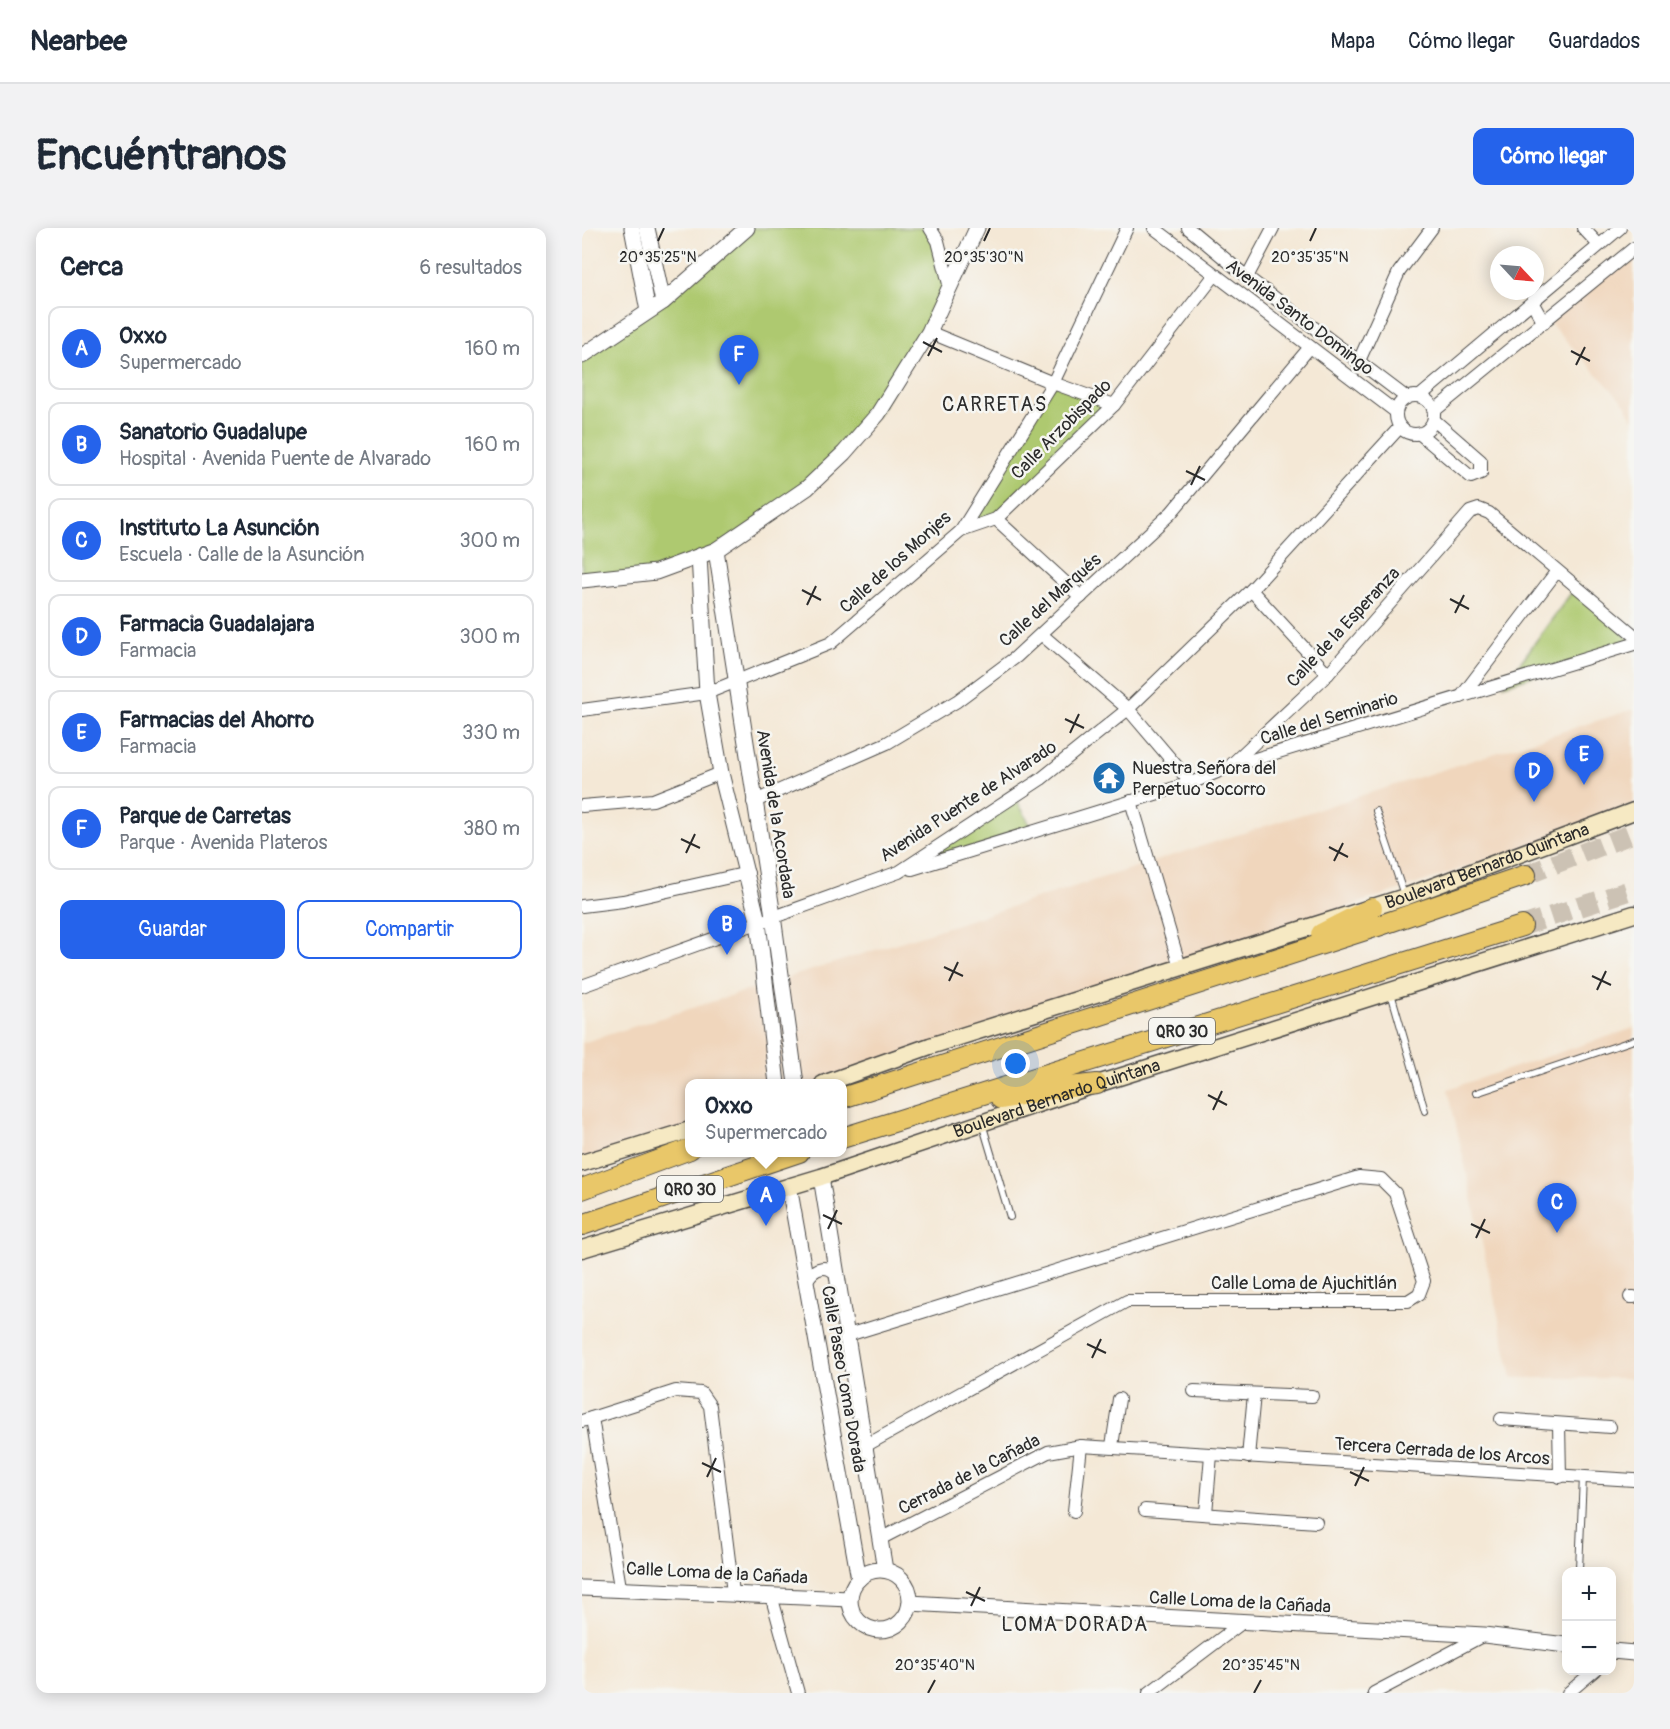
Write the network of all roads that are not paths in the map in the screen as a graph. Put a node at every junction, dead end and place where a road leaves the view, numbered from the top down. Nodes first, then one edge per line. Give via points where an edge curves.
1 (632, 228) edge
2 (647, 228) edge
3 (747, 228) edge
4 (930, 228) edge
5 (977, 228) edge
6 (1127, 228) edge
7 (1154, 228) edge
8 (1188, 228) edge
9 (1273, 228) edge
10 (1432, 228) edge
11 (1583, 228) edge
12 (1620, 228) edge
13 (1599, 245) junction
14 (1634, 248) edge
15 (1214, 276) junction
16 (1247, 277) junction
17 (950, 288) junction
18 (663, 302) junction
19 (1532, 302) junction
20 (648, 311) junction
21 (1544, 323) junction
22 (929, 332) junction
23 (1310, 347) junction
24 (582, 356) edge
25 (1358, 363) junction
26 (1053, 383) junction
27 (1420, 396) junction
28 (1407, 398) junction
29 (1114, 405) junction
30 (1396, 412) junction
31 (1434, 415) junction
32 (1400, 427) junction
33 (1420, 434) junction
34 (996, 519) junction
35 (961, 531) junction
36 (716, 550) junction
37 (699, 556) junction
38 (1557, 571) junction
39 (582, 580) edge
40 (1251, 590) junction
41 (1081, 597) junction
42 (1041, 634) junction
43 (1634, 635) edge
44 (1634, 644) edge
45 (1328, 674) junction
46 (736, 682) junction
47 (707, 693) junction
48 (1461, 696) junction
49 (1128, 709) junction
50 (582, 710) edge
51 (1229, 767) junction
52 (721, 773) junction
53 (1191, 783) junction
54 (1131, 801) junction
55 (753, 802) junction
56 (582, 806) edge
57 (1376, 810) dead end
58 (1634, 811) edge
59 (899, 872) junction
60 (748, 873) junction
61 (1526, 875) tunnel mouth
62 (1404, 897) junction
63 (582, 906) edge
64 (1372, 908) junction
65 (1634, 914) edge
66 (773, 916) junction
67 (758, 921) junction
68 (1522, 926) tunnel mouth
69 (1180, 967) junction
70 (582, 986) edge
71 (1390, 991) junction
72 (1088, 1019) junction
73 (1634, 1040) edge
74 (777, 1079) edge
75 (795, 1079) edge
76 (835, 1079) edge
77 (1097, 1084) junction
78 (1476, 1094) dead end
79 (847, 1097) edge
80 (1425, 1111) dead end
81 (901, 1118) junction
82 (982, 1123) junction
83 (685, 1132) edge
84 (847, 1137) edge
85 (685, 1151) edge
86 (784, 1157) edge
87 (582, 1163) edge
88 (821, 1177) junction
89 (789, 1186) junction
90 (582, 1189) edge
91 (1010, 1217) dead end
92 (582, 1225) edge
93 (582, 1249) edge
94 (838, 1276) junction
95 (807, 1280) junction
96 (848, 1335) junction
97 (1194, 1391) dead end
98 (1254, 1394) junction
99 (1312, 1396) dead end
100 (1119, 1399) dead end
101 (1501, 1419) dead end
102 (587, 1420) edge
103 (1559, 1424) junction
104 (1610, 1427) dead end
105 (865, 1446) junction
106 (1082, 1446) junction
107 (1112, 1446) junction
108 (1211, 1455) junction
109 (1248, 1457) junction
110 (1560, 1477) junction
111 (1583, 1477) junction
112 (1634, 1480) edge
113 (1145, 1510) dead end
114 (1074, 1511) dead end
115 (1206, 1513) junction
116 (1316, 1522) dead end
117 (880, 1539) junction
118 (1579, 1567) edge
119 (885, 1570) junction
120 (860, 1579) junction
121 (620, 1587) junction
122 (582, 1588) edge
123 (733, 1593) junction
124 (771, 1594) junction
125 (850, 1599) junction
126 (910, 1603) junction
127 (1243, 1622) junction
128 (1484, 1635) junction
129 (1562, 1645) edge
130 (1634, 1653) edge
131 (1616, 1654) edge
132 (1590, 1675) edge
133 (798, 1693) edge
134 (1149, 1693) edge
135 (1374, 1693) edge
136 (1568, 1693) edge

1 - 20 street
2 - 18 street
3 - 18 street
4 - 17 street via 938,241
5 - 17 street
6 - 26 street, Calle de los Monjes
7 - 15 street, Avenida Santo Domingo
8 - 16 street, Avenida Santo Domingo
9 - 16 street
10 - 25 street via 1399,272
11 - 13 street
12 - 13 street
13 - 19 street
14 - 21 street
15 - 23 street, Avenida Santo Domingo
15 - 29 street, Calle Arzobispado
16 - 25 street, Avenida Santo Domingo
17 - 22 street
18 - 20 street
19 - 21 street
19 - 27 street
20 - 24 street
21 - 31 street
22 - 26 street
22 - 36 street via 878,414 844,453 807,488
23 - 30 street, Avenida Santo Domingo
23 - 41 street, Calle del Marqués via 1171,513
25 - 28 street, Avenida Santo Domingo
26 - 29 street
26 - 35 street, Calle de los Monjes
27 - 28 street
27 - 31 street via 1432,404
28 - 30 street
29 - 34 street, Calle Arzobispado
30 - 32 street
31 - 33 street via 1431,426
31 - 33 street via 1481,461 1481,473 1471,477
32 - 33 street via 1405,432
32 - 40 street, Avenida Puente de Alvarado
34 - 35 street, Calle Arzobispado
34 - 41 street
35 - 46 street, Calle de los Monjes via 831,643
36 - 37 street
36 - 46 street, Avenida de la Acordada
37 - 39 street via 656,572
37 - 47 street, Avenida de la Acordada
38 - 43 street
38 - 45 street, Calle de la Esperanza via 1489,513 1479,509 1470,512
38 - 48 street
40 - 45 street
40 - 49 street, Avenida Puente de Alvarado
41 - 42 street, Calle del Marqués
42 - 49 street
42 - 55 street, Calle del Marqués via 957,701 887,743
44 - 48 street, Calle del Seminario
45 - 51 street, Calle de la Esperanza
46 - 47 street, Calle de los Monjes
46 - 55 street, Avenida de la Acordada
47 - 50 street, Calle de los Monjes
47 - 52 street, Avenida de la Acordada
48 - 51 street, Calle del Seminario
49 - 53 street
49 - 59 street, Avenida Puente de Alvarado via 1041,779
51 - 53 street, Calle del Seminario
52 - 56 street via 653,800
52 - 60 street, Avenida de la Acordada
53 - 54 street, Calle del Seminario
54 - 59 street, Calle del Seminario
54 - 69 street
55 - 66 street, Avenida de la Acordada
57 - 62 lane
58 - 62 main road, Boulevard Bernardo Quintana
59 - 66 street, Avenida Puente de Alvarado
60 - 63 street via 623,901
60 - 67 street, Avenida de la Acordada
61 - 72 highway, Boulevard Bernardo Quintana / QRO 30
62 - 64 main road, Boulevard Bernardo Quintana
64 - 69 main road, Boulevard Bernardo Quintana
64 - 72 highway via 1323,933 1108,1005
65 - 71 main road, Boulevard Bernardo Quintana
66 - 67 street, Avenida Puente de Alvarado
66 - 75 street, Avenida de la Acordada
67 - 70 street, Avenida Puente de Alvarado
67 - 74 street, Avenida de la Acordada
68 - 81 highway, Boulevard Bernardo Quintana / QRO 30
69 - 76 main road, Boulevard Bernardo Quintana
71 - 77 main road, Boulevard Bernardo Quintana
71 - 80 lane
72 - 79 highway, Boulevard Bernardo Quintana / QRO 30
73 - 78 lane
77 - 81 highway
77 - 82 main road, Boulevard Bernardo Quintana
81 - 84 highway, Boulevard Bernardo Quintana / QRO 30
82 - 88 main road, Boulevard Bernardo Quintana
82 - 91 lane
83 - 87 main road
85 - 90 highway, QRO 30
86 - 92 highway, QRO 30
88 - 89 main road, Boulevard Bernardo Quintana
88 - 94 street, Calle Paseo Loma Dorada
89 - 93 main road, Boulevard Bernardo Quintana
89 - 95 street, Calle Paseo Loma Dorada
94 - 95 street via 823,1268 816,1269
94 - 96 street, Calle Paseo Loma Dorada
95 - 120 street, Calle Paseo Loma Dorada
96 - 105 street, Calle Paseo Loma Dorada
96 - 105 street, Calle Loma de Ajuchitlán via 1359,1177 1381,1179 1395,1193 1424,1281 1419,1294 1408,1301 1127,1301
97 - 98 street
98 - 99 street
98 - 109 street
100 - 107 street
101 - 103 street
102 - 121 street
102 - 123 street via 676,1391 701,1393 710,1406
103 - 104 street
103 - 110 street
105 - 117 street, Calle Paseo Loma Dorada
106 - 107 street, Cerrada de la Cañada
106 - 114 street
106 - 117 street, Cerrada de la Cañada via 1048,1452
107 - 108 street, Tercera Cerrada de los Arcos
108 - 109 street, Tercera Cerrada de los Arcos
108 - 115 street
109 - 110 street, Tercera Cerrada de los Arcos
110 - 111 street, Tercera Cerrada de los Arcos
111 - 112 street, Tercera Cerrada de los Arcos
111 - 118 lane
113 - 115 street
115 - 116 street
117 - 119 street, Calle Paseo Loma Dorada
119 - 120 street via 871,1571
119 - 126 street via 904,1581
120 - 125 street
121 - 122 street, Calle Loma de la Cañada
121 - 123 street, Calle Loma de la Cañada
123 - 124 street, Calle Loma de la Cañada
124 - 125 street, Calle Loma de la Cañada
124 - 133 street
125 - 126 street via 864,1625 884,1630 902,1621
126 - 127 street, Calle Loma de la Cañada
127 - 128 street, Calle Loma de la Cañada
127 - 134 street
128 - 129 street, Calle Loma de la Cañada
128 - 135 street
130 - 131 street
132 - 136 street

